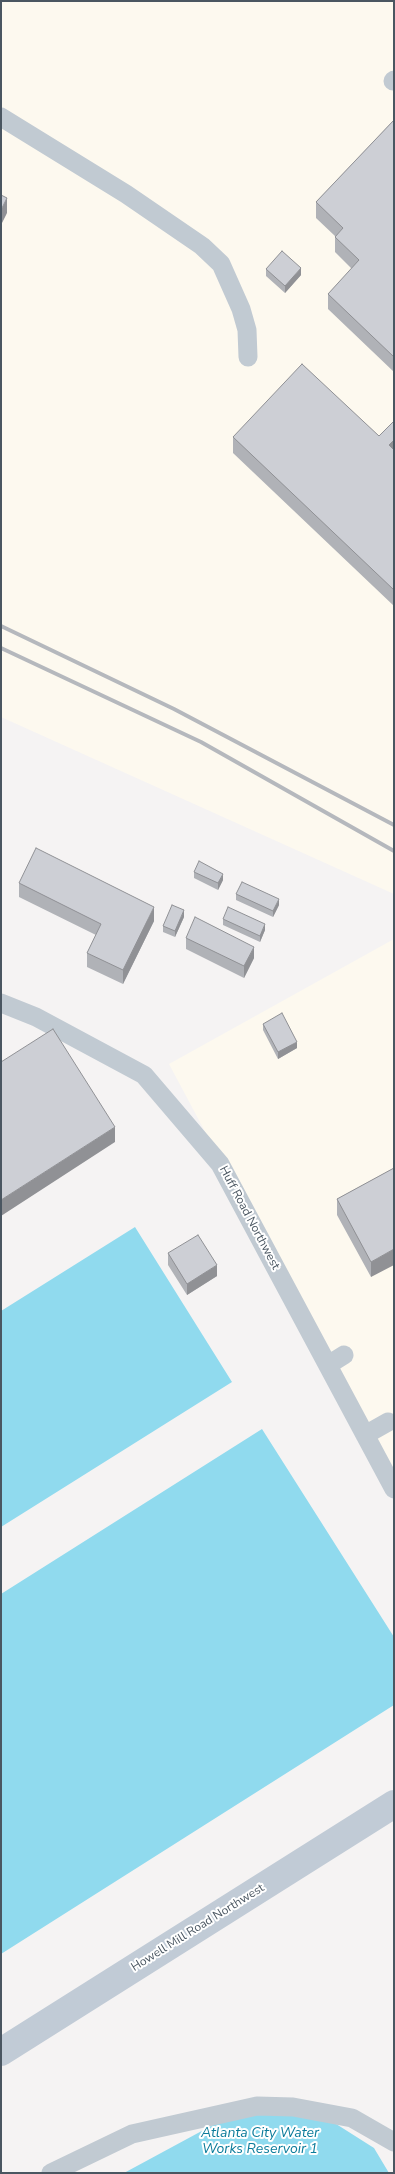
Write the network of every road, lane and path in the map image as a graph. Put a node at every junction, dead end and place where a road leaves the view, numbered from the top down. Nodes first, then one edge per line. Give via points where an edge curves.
1 (1, 117) edge
2 (248, 357) dead end
3 (1, 1003) edge
4 (344, 1355) dead end
5 (328, 1365) junction
6 (388, 1422) dead end
7 (365, 1435) junction
8 (394, 1489) edge
9 (394, 1804) edge
10 (1, 2052) edge
11 (394, 2142) edge
12 (51, 2173) edge

1 - 2 lane via 126,194 202,246 221,264 241,309 247,330
3 - 5 lane, Huff Road Northwest via 144,1075 220,1164
4 - 5 lane
5 - 7 lane, Huff Road Northwest
6 - 7 lane
7 - 8 lane, Huff Road Northwest
9 - 10 main road, Howell Mill Road Northwest
11 - 12 lane via 352,2118 293,2107 257,2106 132,2134

